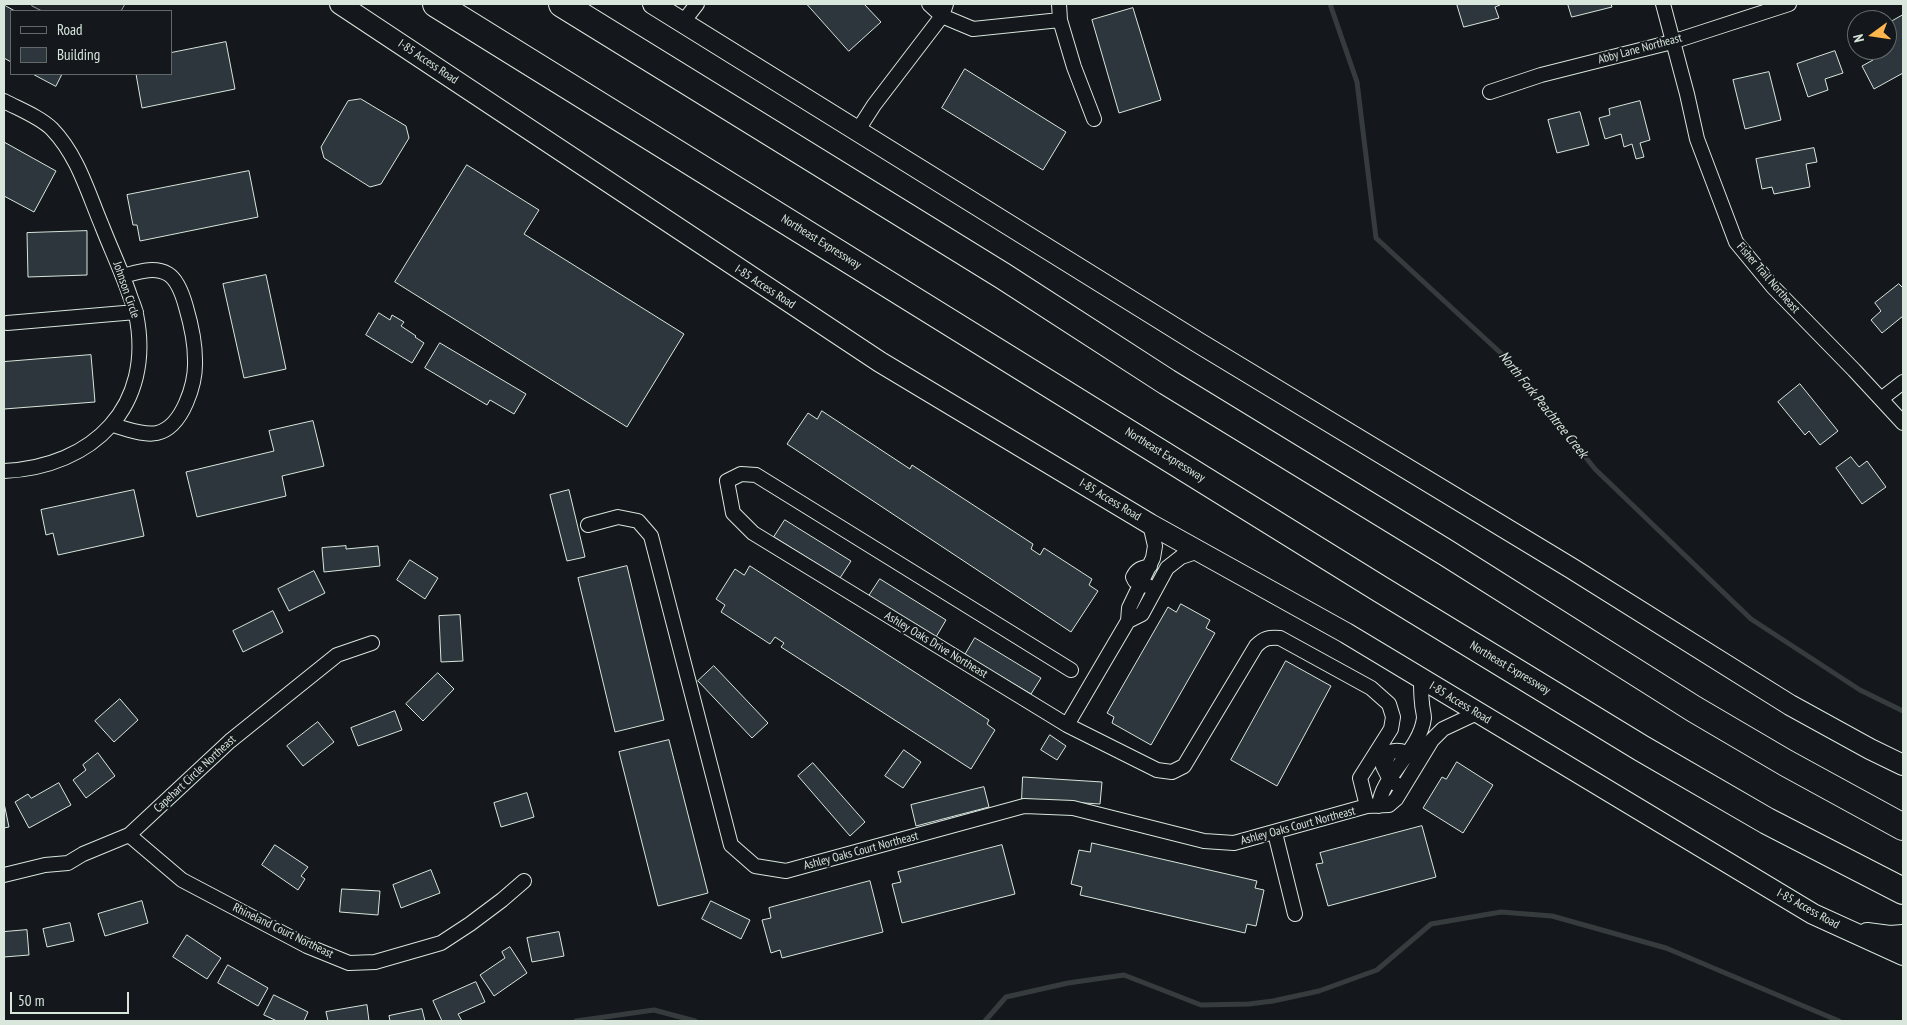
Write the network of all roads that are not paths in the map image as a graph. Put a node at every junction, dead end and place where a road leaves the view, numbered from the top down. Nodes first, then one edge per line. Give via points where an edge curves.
1 (340, 4) edge
2 (436, 4) edge
3 (562, 4) edge
4 (653, 4) edge
5 (698, 4) edge
6 (929, 4) edge
7 (1059, 4) edge
8 (1663, 4) edge
9 (1789, 4) edge
10 (944, 10) edge
11 (1060, 20) junction
12 (683, 22) junction
13 (1672, 42) junction
14 (1490, 92) dead end
15 (4, 101) edge
16 (1094, 119) dead end
17 (858, 130) junction
18 (123, 276) junction
19 (136, 312) junction
20 (7, 323) dead end
21 (1903, 382) edge
22 (1881, 399) junction
23 (1903, 424) edge
24 (112, 425) junction
25 (4, 471) edge
26 (1150, 524) junction
27 (588, 525) dead end
28 (1199, 551) junction
29 (1149, 586) junction
30 (372, 643) dead end
31 (1072, 670) dead end
32 (1421, 679) junction
33 (1477, 713) junction
34 (1067, 725) junction
35 (1414, 757) junction
36 (1903, 765) edge
37 (1390, 780) junction
38 (1403, 788) junction
39 (1373, 806) junction
40 (1903, 827) edge
41 (1275, 833) junction
42 (129, 835) junction
43 (4, 875) edge
44 (524, 880) dead end
45 (1900, 889) edge
46 (1294, 914) dead end
47 (1847, 931) junction
48 (1903, 935) edge
49 (1903, 955) edge

1 - 26 main road, I-85 Access Road via 880,362
2 - 45 highway, Northeast Expressway via 1641,748 1767,821
3 - 40 highway via 1694,709
4 - 12 main road
5 - 12 street
6 - 10 street
7 - 11 street
8 - 13 street, Fisher Trail Northeast
9 - 13 street, Abby Lane Northeast
10 - 11 street via 973,29
10 - 17 street
11 - 16 street
12 - 17 main road
13 - 14 street, Abby Lane Northeast via 1541,75
13 - 22 street, Fisher Trail Northeast via 1697,140 1736,242 1773,287
15 - 18 street, Johnson Circle via 52,128 73,155
17 - 36 main road via 1790,705
18 - 19 street, Johnson Circle
18 - 24 street via 156,270 169,275 184,299 196,360 194,378 181,413 172,426 157,433 144,433
19 - 20 street
19 - 24 street, Johnson Circle via 141,354 138,369 130,393
21 - 22 street
22 - 23 street, Fisher Trail Northeast
24 - 25 street, Johnson Circle via 98,440 57,461 35,468
26 - 28 main road, I-85 Access Road
26 - 29 street via 1155,546
27 - 41 street, Ashley Oaks Court Northeast via 618,517 638,521 651,536 731,845 755,866 786,872 1024,806 1073,808 1204,841 1234,843
28 - 29 street via 1173,562
28 - 32 main road, I-85 Access Road
29 - 34 street via 1129,608 1128,621
30 - 42 street, Capehart Circle Northeast via 337,655 230,742
31 - 34 street, Ashley Oaks Drive Northeast via 756,475 741,474 727,481 733,513 753,533
32 - 33 main road, I-85 Access Road
32 - 35 street, Ashley Oaks Court Northeast via 1424,717
33 - 35 street, Ashley Oaks Court Northeast via 1443,729
33 - 47 main road, I-85 Access Road via 1813,914
34 - 39 street, Ashley Oaks Drive Northeast via 1157,770 1172,772 1184,766 1256,646 1262,639 1280,638 1371,688 1389,704 1393,717 1391,729 1360,778
35 - 37 street, Ashley Oaks Court Northeast
35 - 38 street, Ashley Oaks Court Northeast
37 - 38 street
37 - 39 street, Ashley Oaks Court Northeast
38 - 39 street, Ashley Oaks Court Northeast via 1389,805
39 - 41 street, Ashley Oaks Court Northeast
41 - 46 street
42 - 43 street, Capehart Circle Northeast via 68,863 45,864
42 - 44 street, Rhineland Court Northeast via 182,880 307,946 349,963 375,962 441,943 494,906
47 - 48 main road
47 - 49 main road, I-85 Access Road

